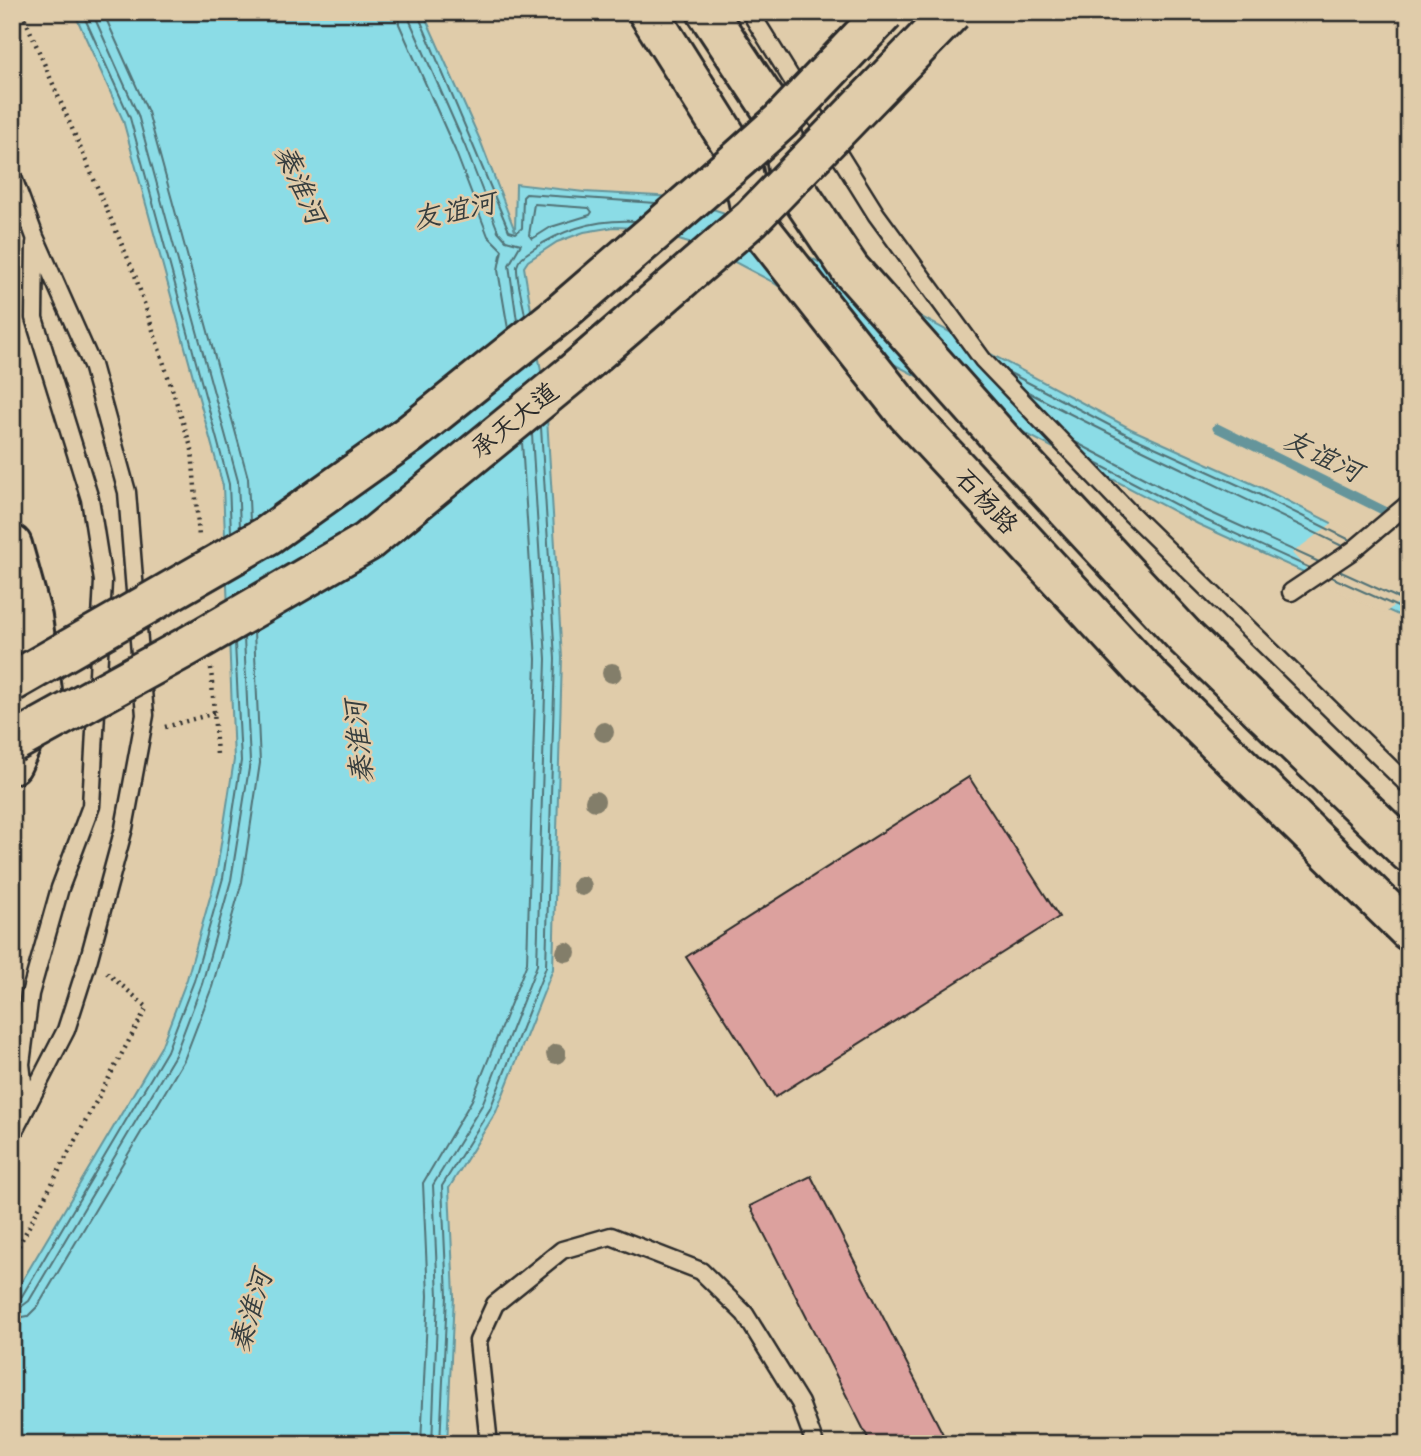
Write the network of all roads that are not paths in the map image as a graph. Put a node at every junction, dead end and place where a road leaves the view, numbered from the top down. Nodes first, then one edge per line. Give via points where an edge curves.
1 (648, 12) edge
2 (707, 12) edge
3 (750, 12) edge
4 (885, 12) edge
5 (952, 12) edge
6 (780, 122) junction
7 (740, 158) junction
8 (12, 175) edge
9 (790, 180) junction
10 (751, 218) junction
11 (35, 237) junction
12 (1409, 503) edge
13 (12, 545) edge
14 (1291, 593) dead end
15 (12, 682) edge
16 (12, 743) edge
17 (12, 764) edge
18 (1409, 786) edge
19 (1409, 853) edge
20 (1409, 931) edge
21 (26, 1107) junction
22 (12, 1135) edge
23 (489, 1444) edge
24 (816, 1444) edge

1 - 7 main road, 石杨路
2 - 6 main road, 石杨路
3 - 18 lane via 876,214 983,360 1131,514
4 - 6 main road, 承天大道, bridge
5 - 9 main road, 承天大道, bridge
6 - 7 main road, 承天大道, bridge
6 - 9 main road, 石杨路
7 - 10 main road, 石杨路
7 - 15 main road, 承天大道, bridge via 561,313 399,442 268,535
8 - 11 lane
9 - 10 main road, 承天大道, bridge
9 - 19 main road, 石杨路 via 850,269 1002,440 1187,639
10 - 16 main road, 承天大道, bridge via 573,373 367,542
10 - 20 main road, 石杨路 via 915,423 1151,678
11 - 21 lane via 34,318 90,499 103,581 91,806 60,888 30,994 21,1064
11 - 21 lane via 92,365 127,492 145,715 124,828 89,958 66,1030
12 - 14 lane via 1352,551
13 - 17 main road via 32,617 43,698
21 - 22 lane
23 - 24 lane via 478,1341 495,1304 562,1250 611,1236 701,1271 745,1314 800,1403

